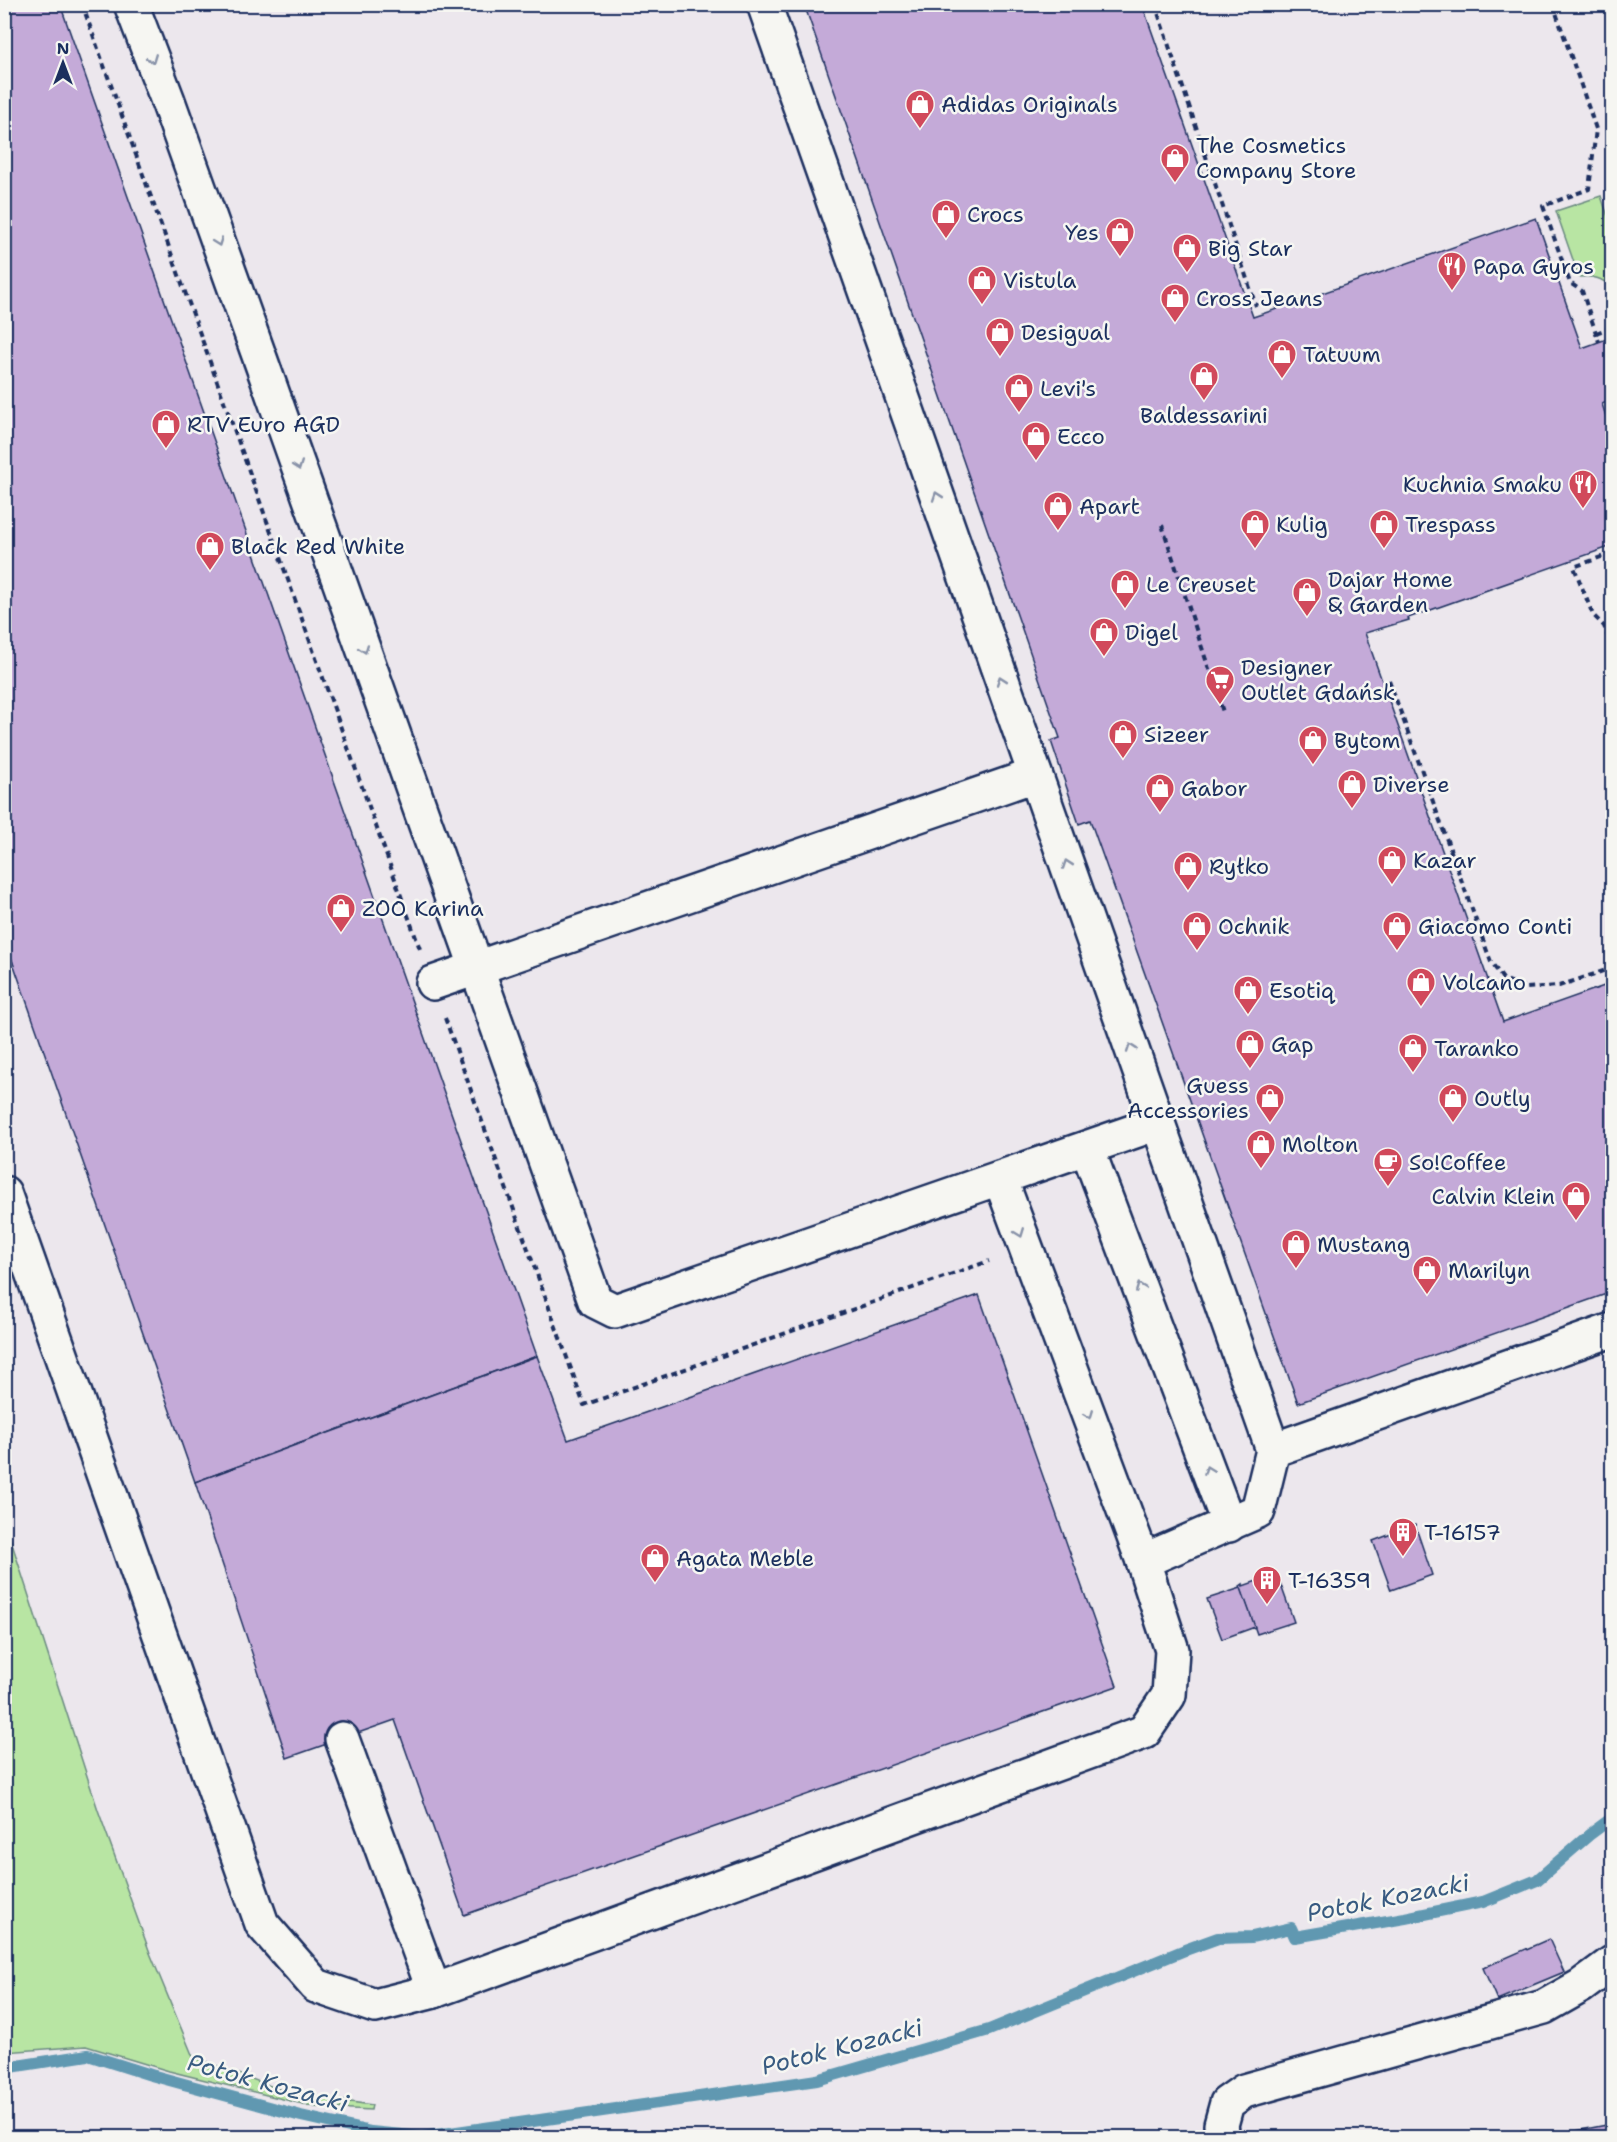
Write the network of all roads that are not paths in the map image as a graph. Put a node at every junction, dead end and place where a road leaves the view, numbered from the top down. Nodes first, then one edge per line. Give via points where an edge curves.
1 (131, 4) edge
2 (764, 4) edge
3 (1035, 775) junction
4 (478, 968) junction
5 (432, 983) dead end
6 (1158, 1123) junction
7 (1088, 1148) junction
8 (1000, 1178) junction
9 (4, 1193) edge
10 (1612, 1330) edge
11 (1273, 1450) junction
12 (1229, 1525) junction
13 (1143, 1561) junction
14 (342, 1739) dead end
15 (1612, 1963) edge
16 (434, 1991) junction
17 (1223, 2138) edge

1 -> 4 street
3 -> 2 street
3 - 4 street
6 -> 3 street
4 - 5 street
4 - 8 street via 595,1301 615,1311
6 - 7 street
6 - 11 street
7 - 8 street
12 -> 7 street
8 -> 13 street
9 - 16 street via 262,1924 316,1986 375,2006
10 - 11 street
11 - 12 street via 1258,1511
12 - 13 street
13 - 16 street via 1172,1650 1169,1695 1144,1732
14 - 16 street
15 - 17 street via 1544,2007 1244,2091 1227,2103 1221,2125

